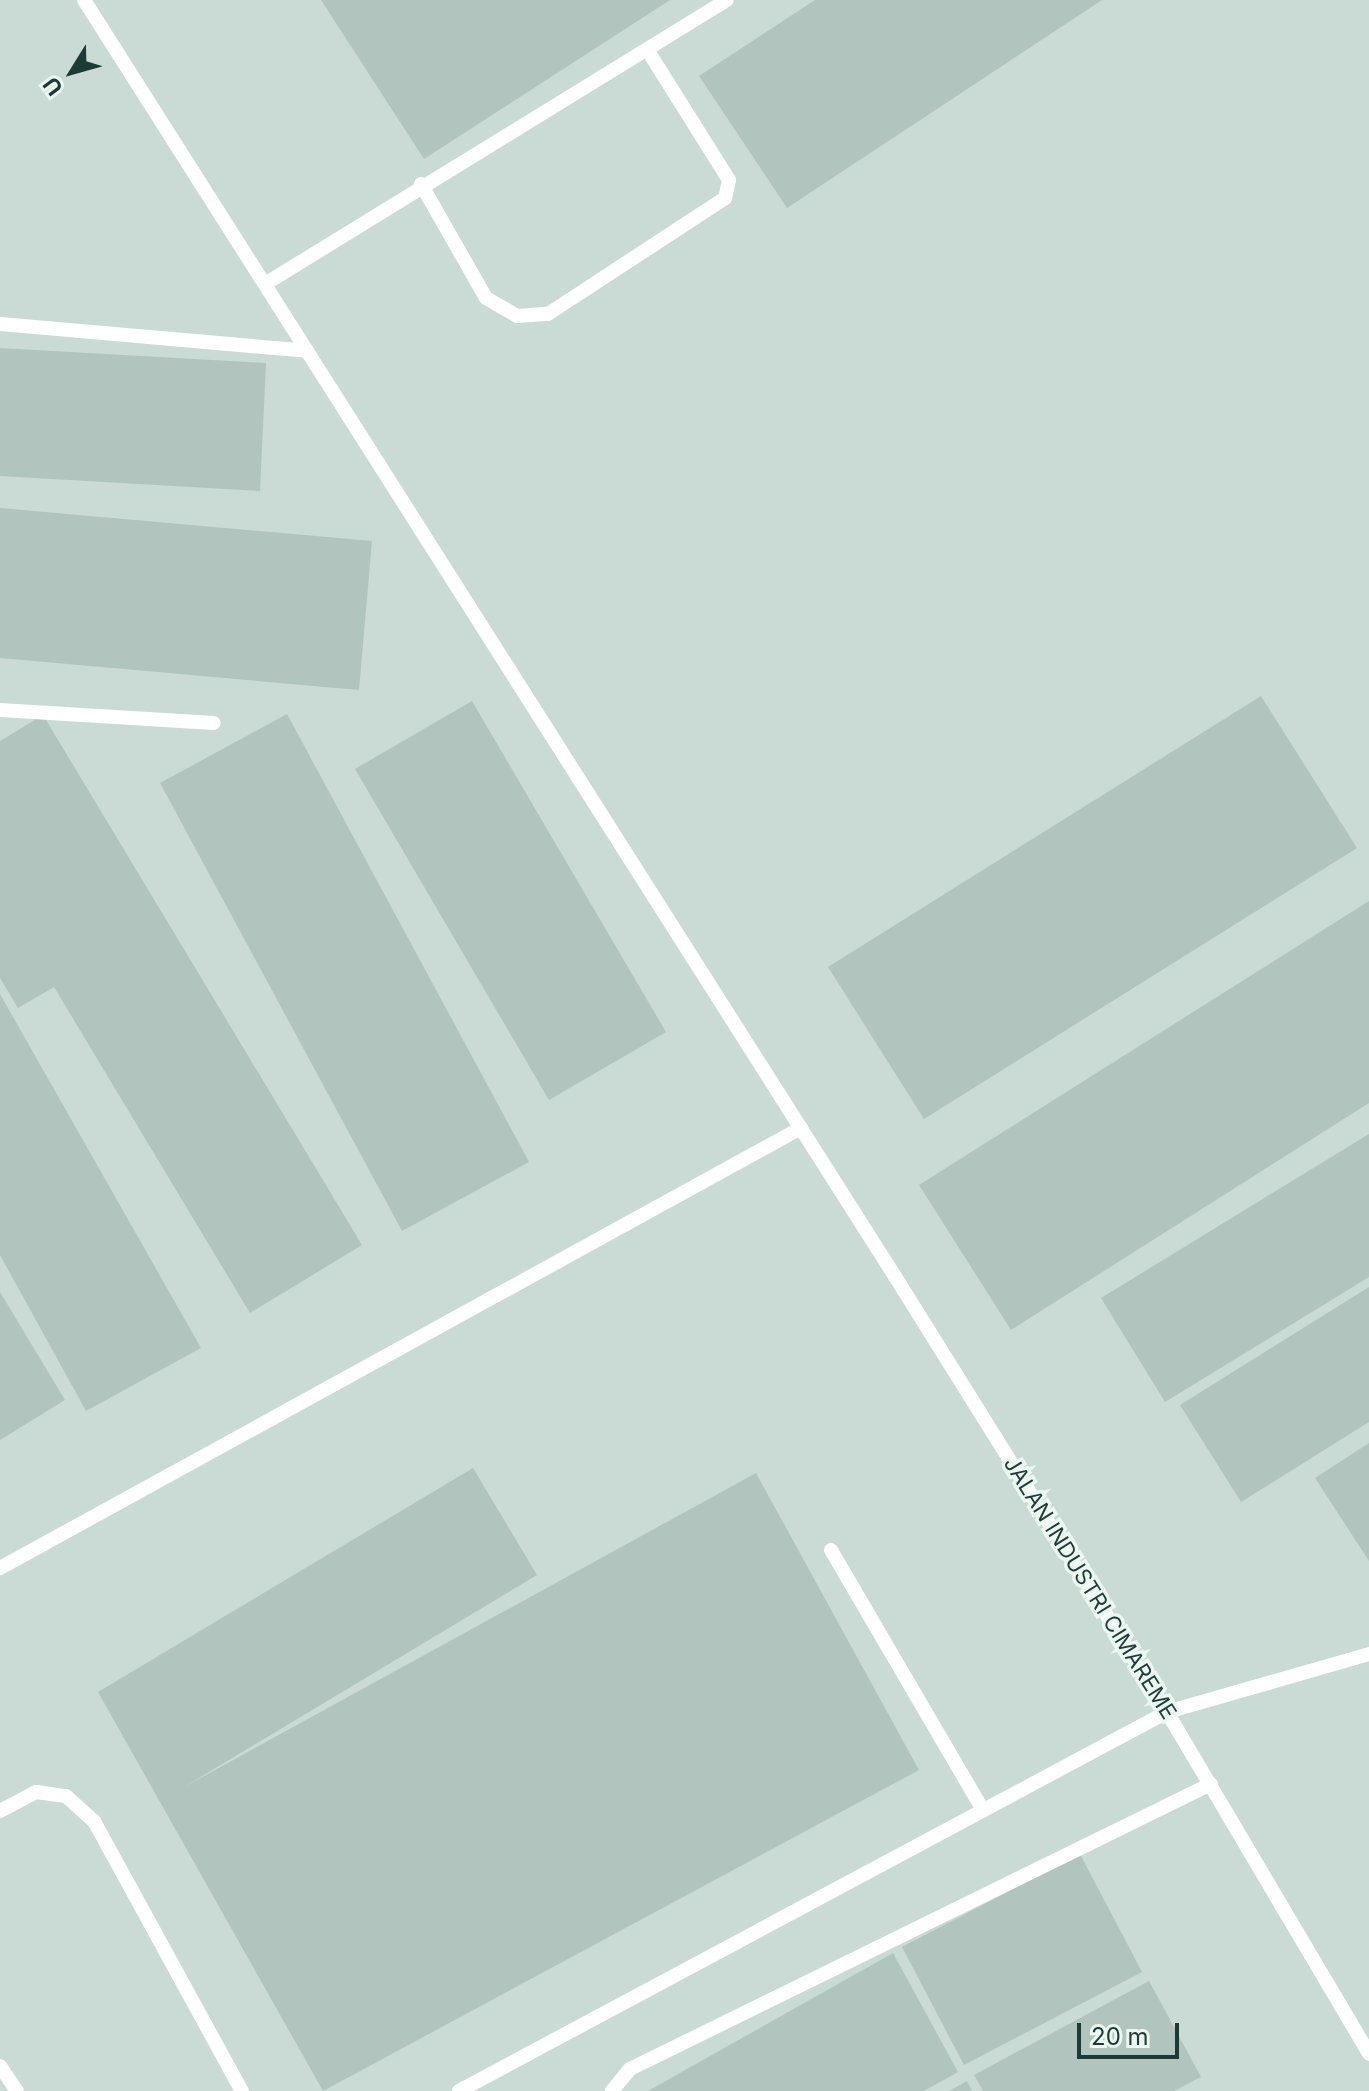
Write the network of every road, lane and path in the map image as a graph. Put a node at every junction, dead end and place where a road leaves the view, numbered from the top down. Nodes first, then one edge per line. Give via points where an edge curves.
1 (84, 0) edge
2 (727, 0) edge
3 (648, 51) junction
4 (421, 184) junction
5 (265, 284) junction
6 (0, 324) edge
7 (307, 351) junction
8 (0, 710) edge
9 (214, 723) dead end
10 (801, 1128) junction
11 (831, 1550) dead end
12 (0, 1568) edge
13 (1369, 1654) edge
14 (1167, 1712) junction
15 (1211, 1784) junction
16 (981, 1807) junction
17 (0, 1811) edge
18 (1369, 2054) edge
19 (0, 2066) edge
20 (17, 2091) edge
21 (242, 2091) edge
22 (459, 2091) edge
23 (612, 2091) edge

1 - 5 lane, JALAN INDUSTRI CIMAREME
2 - 3 lane
3 - 4 lane
3 - 4 lane via 729,180 725,198 548,314 517,316 486,298
4 - 5 lane
5 - 7 lane, JALAN INDUSTRI CIMAREME
6 - 7 lane
7 - 10 lane, JALAN INDUSTRI CIMAREME
8 - 9 lane
10 - 12 lane
10 - 14 lane, JALAN INDUSTRI CIMAREME
11 - 16 lane
13 - 14 lane
14 - 15 lane, JALAN INDUSTRI CIMAREME
14 - 16 lane
15 - 18 lane, JALAN INDUSTRI CIMAREME
15 - 23 lane via 630,2069
16 - 22 lane
17 - 21 lane via 36,1792 66,1796 94,1821
19 - 20 lane

